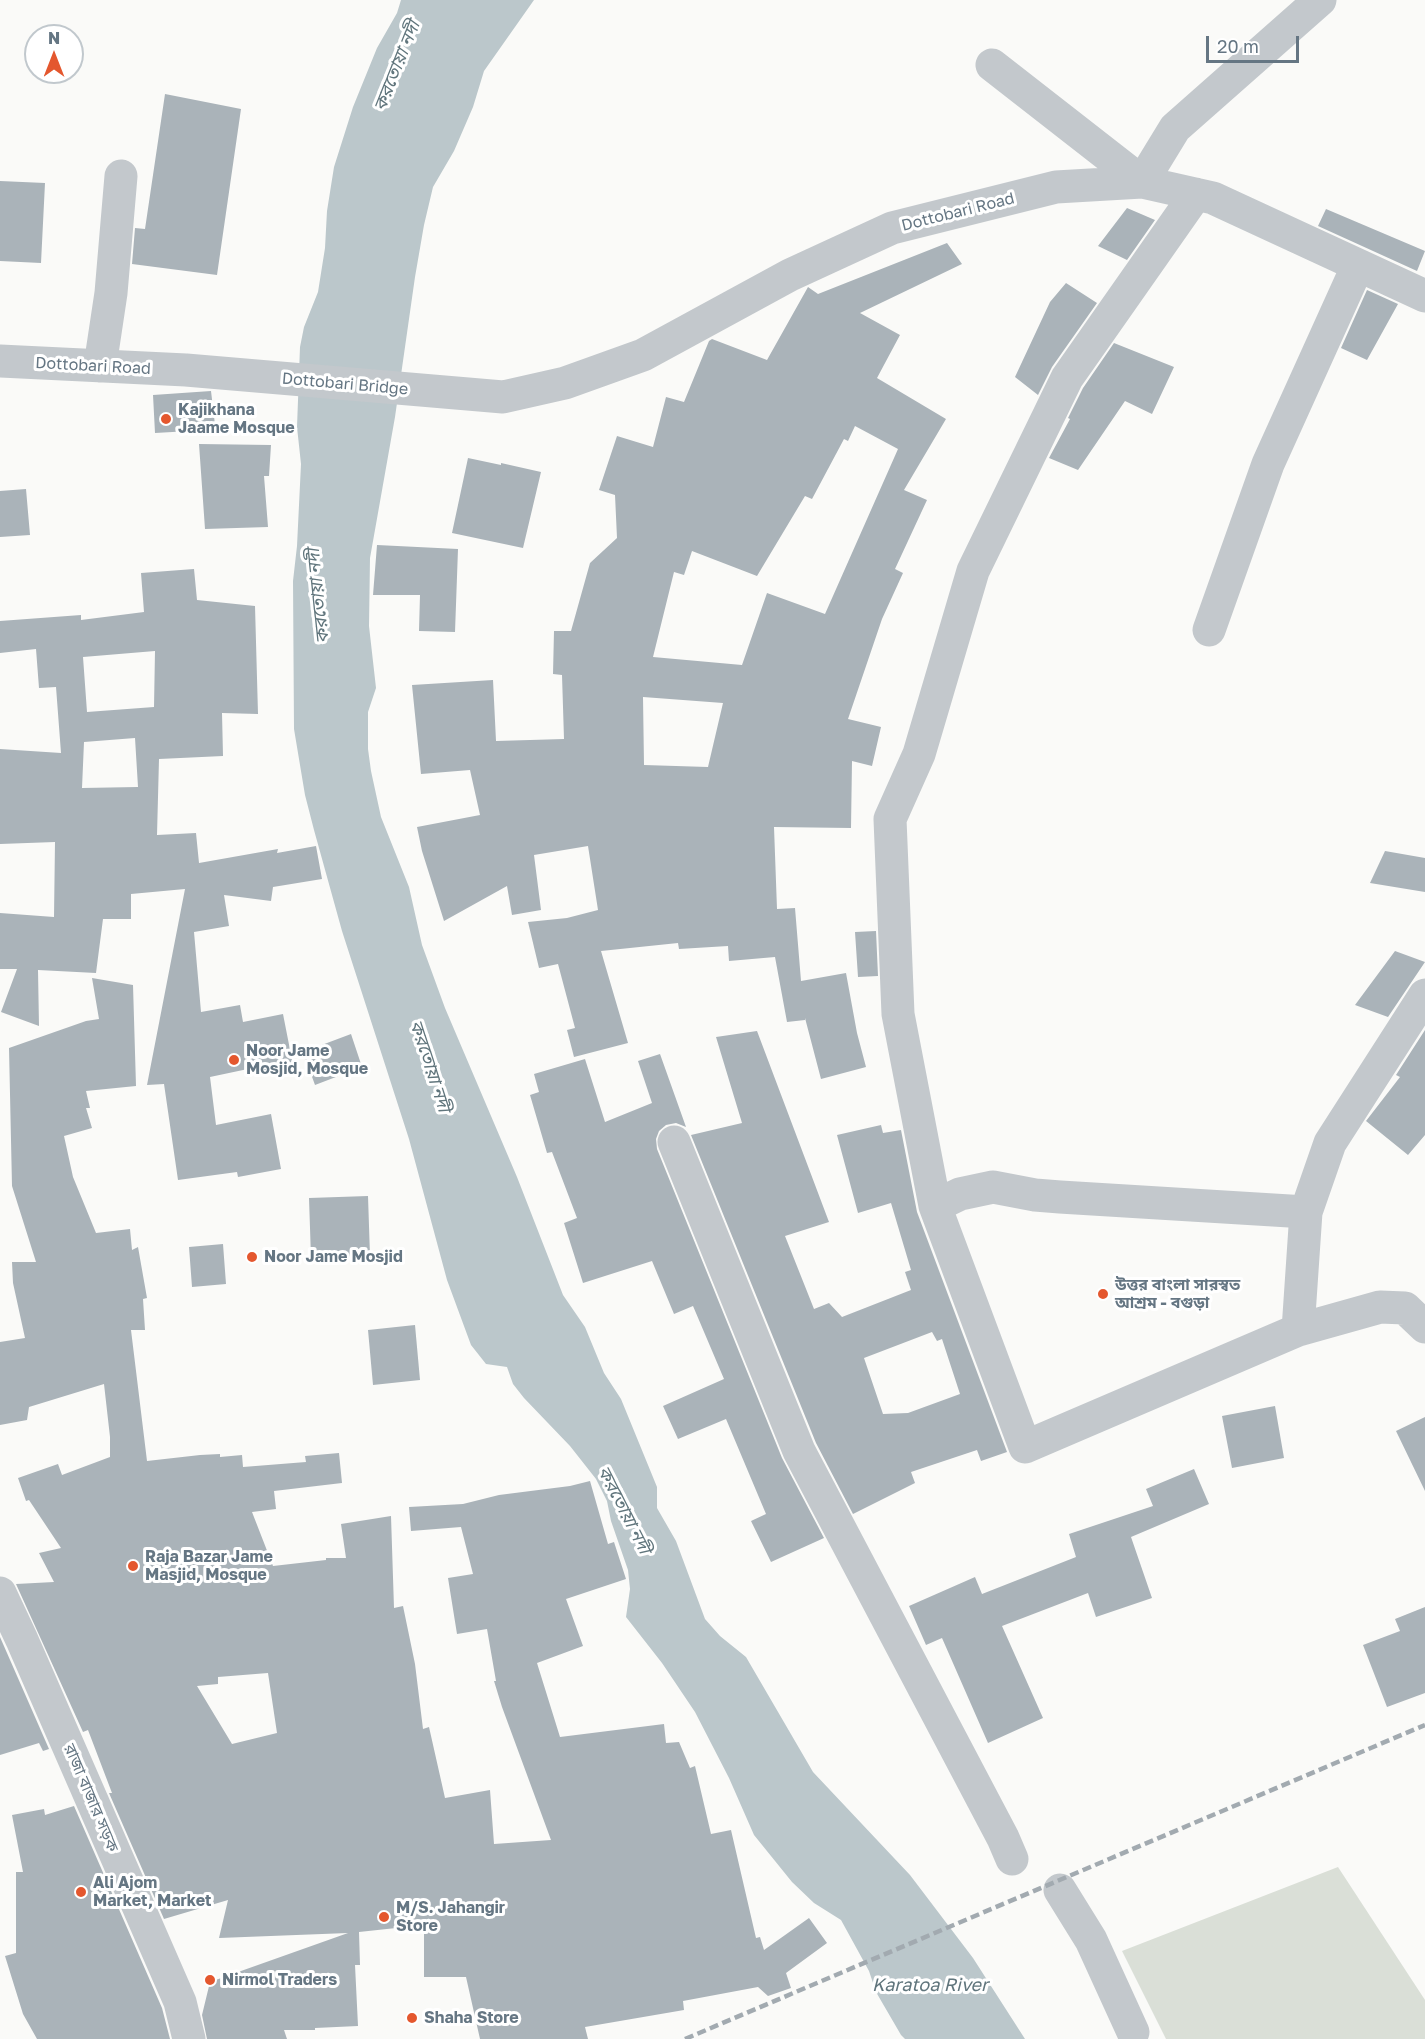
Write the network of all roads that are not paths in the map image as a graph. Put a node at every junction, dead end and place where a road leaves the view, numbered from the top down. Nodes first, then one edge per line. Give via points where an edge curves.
1 (1320, 0) edge
2 (992, 65) dead end
3 (121, 176) dead end
4 (1142, 182) junction
5 (1196, 194) junction
6 (1358, 265) junction
7 (1425, 296) edge
8 (0, 361) edge
9 (100, 366) junction
10 (186, 370) joint
11 (503, 397) joint
12 (1209, 630) dead end
13 (1425, 995) edge
14 (674, 1142) dead end
15 (935, 1206) junction
16 (1306, 1212) junction
17 (1425, 1327) edge
18 (1298, 1330) junction
19 (0, 1593) edge
20 (1012, 1859) dead end
21 (1060, 1890) dead end
22 (1133, 2032) dead end
23 (189, 2039) edge

1 - 4 street via 1175,128
2 - 4 street
3 - 9 street
4 - 5 street, Dottobari Road
4 - 11 street, Dottobari Road via 1056,187 892,228 790,275 643,355 565,383
5 - 6 street, Dottobari Road via 1213,198
5 - 15 street via 1067,378 973,571 920,754 890,819 898,1014
6 - 7 street, Dottobari Road
6 - 12 street via 1268,464
8 - 9 street, Dottobari Road
9 - 10 street, Dottobari Road
10 - 11 street, Dottobari Bridge
13 - 16 street via 1330,1143
14 - 20 street via 799,1450
15 - 16 street via 960,1194 993,1188 1052,1197
15 - 18 street via 1024,1447
16 - 18 street
17 - 18 street via 1405,1308 1380,1307
19 - 23 street, রাজা বাজার সড়ক via 180,2002
21 - 22 street via 1091,1940

